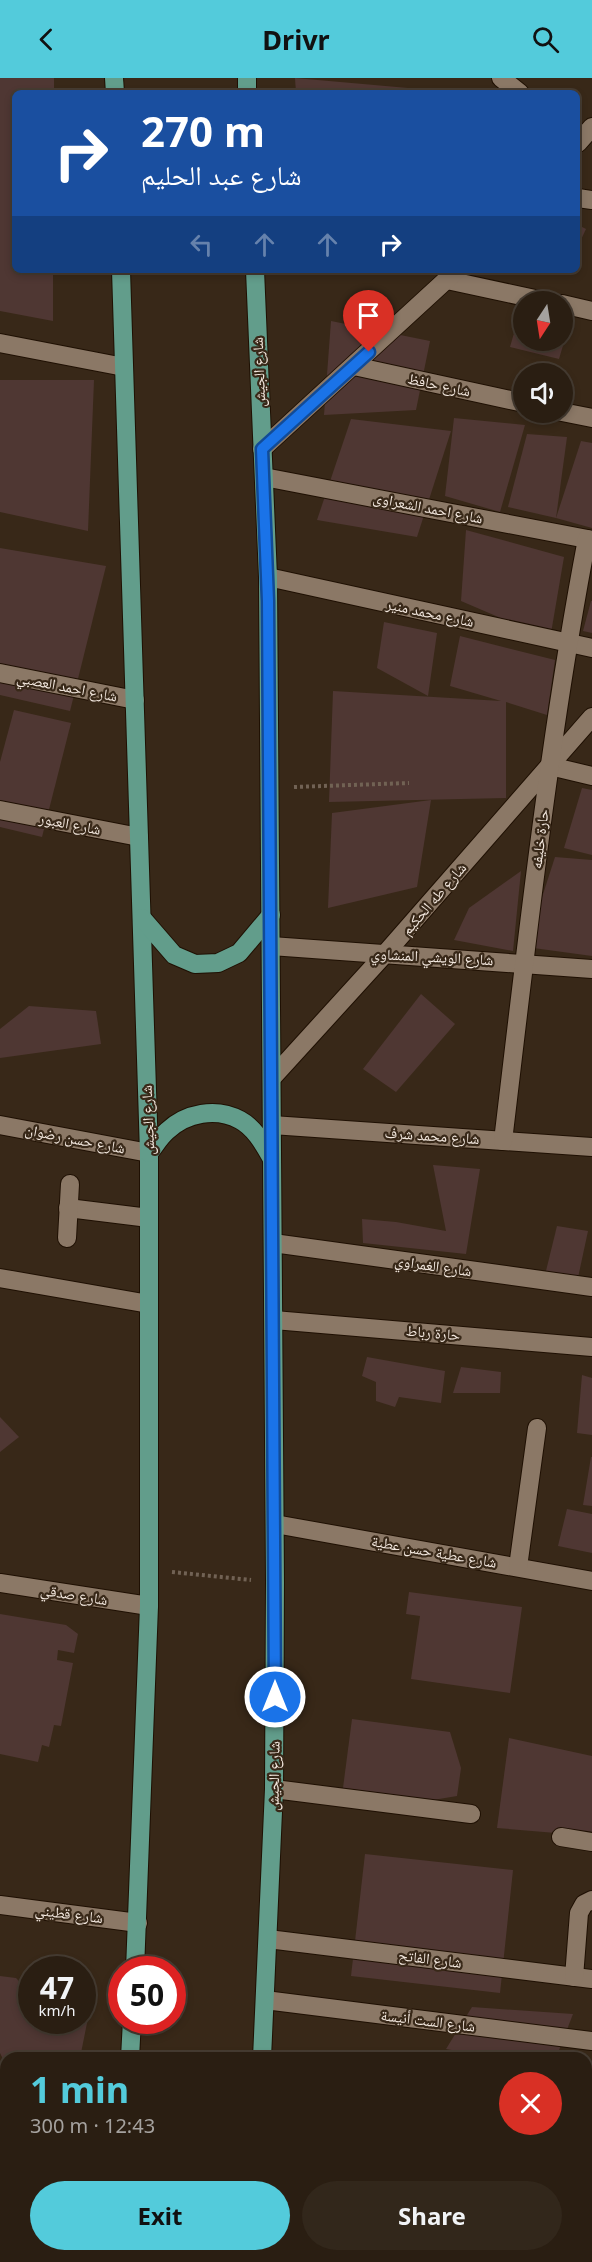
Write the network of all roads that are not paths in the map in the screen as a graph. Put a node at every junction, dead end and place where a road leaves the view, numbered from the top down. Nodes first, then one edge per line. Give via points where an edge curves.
1 (501, 78) edge
2 (516, 90) edge
3 (592, 127) edge
4 (580, 139) edge
5 (121, 273) edge
6 (255, 273) edge
7 (452, 275) edge
8 (513, 292) edge
9 (573, 307) edge
10 (592, 311) edge
11 (0, 344) edge
12 (354, 366) junction
13 (124, 367) junction
14 (513, 401) edge
15 (573, 414) edge
16 (592, 418) edge
17 (262, 449) junction
18 (264, 477) junction
19 (589, 539) edge
20 (268, 577) junction
21 (567, 643) junction
22 (592, 648) edge
23 (0, 673) edge
24 (135, 700) junction
25 (592, 717) edge
26 (550, 766) junction
27 (592, 776) edge
28 (0, 810) edge
29 (139, 837) junction
30 (271, 915) junction
31 (142, 918) junction
32 (271, 946) junction
33 (384, 955) junction
34 (524, 963) junction
35 (592, 969) edge
36 (272, 1078) junction
37 (0, 1125) edge
38 (272, 1125) junction
39 (503, 1141) junction
40 (592, 1147) edge
41 (149, 1153) junction
42 (273, 1161) junction
43 (70, 1184) dead end
44 (68, 1208) junction
45 (149, 1218) junction
46 (67, 1238) dead end
47 (273, 1243) junction
48 (0, 1278) edge
49 (592, 1287) edge
50 (149, 1304) junction
51 (274, 1320) junction
52 (592, 1347) edge
53 (537, 1428) dead end
54 (275, 1524) junction
55 (518, 1567) junction
56 (592, 1581) edge
57 (0, 1584) edge
58 (149, 1606) junction
59 (274, 1789) junction
60 (471, 1814) dead end
61 (561, 1838) dead end
62 (592, 1842) edge
63 (592, 1900) edge
64 (0, 1905) edge
65 (138, 1923) junction
66 (268, 1939) junction
67 (136, 1956) edge
68 (583, 1978) edge
69 (265, 2000) junction
70 (131, 2034) edge
71 (592, 2041) edge
72 (130, 2052) edge
73 (262, 2052) edge

1 - 2 street
3 - 4 street
5 - 13 main road, شارع الجيش
6 - 17 main road, شارع الجيش
7 - 8 street
7 - 12 street
9 - 10 street
11 - 13 street
12 - 14 street, شارع حافظ
12 - 17 street
13 - 24 main road, شارع الجيش
15 - 16 street
17 - 18 main road, شارع الجيش
18 - 19 street, شارع احمد الشعراوى
18 - 20 main road, شارع الجيش
19 - 21 street, حارة خليفه
20 - 21 street, شارع محمد منير
20 - 30 main road, شارع الجيش
21 - 22 street, شارع محمد منير
21 - 26 street, حارة خليفه
23 - 24 street, شارع احمد العصبي
24 - 29 main road, شارع الجيش
25 - 26 street, شارع طه الحكيم
26 - 27 street
26 - 33 street, شارع طه الحكيم
26 - 34 street, حارة خليفه
28 - 29 street, شارع العبور
29 - 31 main road, شارع الجيش
30 - 31 main road via 239,954 218,963 195,964 174,955
30 - 32 main road, شارع الجيش
31 - 41 main road, شارع الجيش
32 - 33 street, شارع الويشي المنشاوي
32 - 36 main road, شارع الجيش
33 - 34 street, شارع الويشي المنشاوي
33 - 36 street, شارع طه الحكيم
34 - 35 street, شارع الويشي المنشاوي
34 - 39 street, حارة خليفه
36 - 38 main road, شارع الجيش
37 - 41 street, شارع حسن رضوان
38 - 39 street, شارع محمد شرف
38 - 42 main road, شارع الجيش
39 - 40 street, شارع محمد شرف
41 - 42 main road via 167,1131 189,1116 215,1112 240,1120 260,1137
41 - 45 main road, شارع الجيش
42 - 47 main road, شارع الجيش
43 - 44 street
44 - 45 street
44 - 46 street
45 - 50 main road, شارع الجيش
47 - 49 street, شارع الغمراوي
47 - 51 main road, شارع الجيش
48 - 50 street
50 - 58 main road, شارع الجيش
51 - 52 street, حارة رباط
51 - 54 main road, شارع الجيش
53 - 55 street
54 - 55 street, شارع عطية حسن عطية
54 - 59 main road, شارع الجيش
55 - 56 street, شارع عطية حسن عطية
57 - 58 street, شارع صدقي
58 - 65 main road, شارع الجيش
59 - 60 street
59 - 66 main road, شارع الجيش
61 - 62 street
63 - 68 street via 579,1913
64 - 65 street, شارع قطيني
65 - 67 main road, شارع الجيش
66 - 68 street, شارع الفاتح
66 - 69 main road, شارع الجيش
69 - 71 street, شارع الست أنيسة
69 - 73 main road, شارع الجيش
70 - 72 main road

